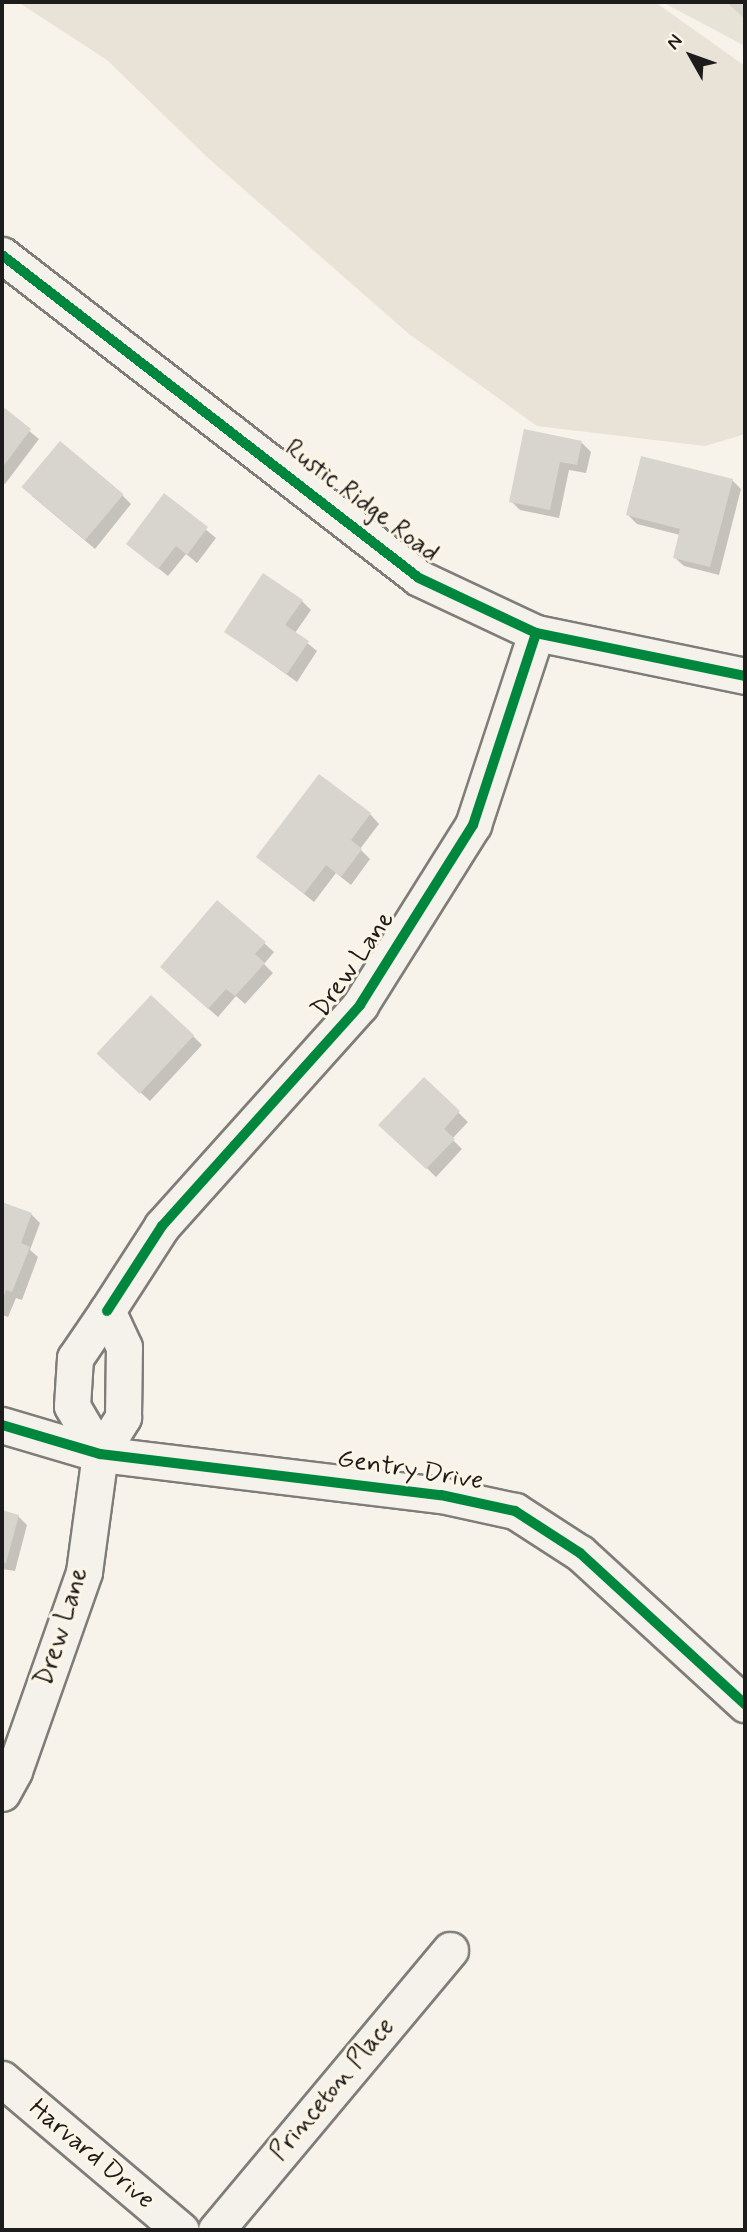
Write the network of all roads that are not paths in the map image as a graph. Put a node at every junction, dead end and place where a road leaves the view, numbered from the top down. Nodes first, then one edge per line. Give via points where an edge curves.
1 (2, 256) edge
2 (536, 633) junction
3 (745, 676) edge
4 (107, 1311) junction
5 (2, 1425) edge
6 (100, 1454) junction
7 (745, 1704) edge
8 (2, 1793) edge
9 (450, 1950) dead end
10 (2, 2079) edge
11 (181, 2230) edge
12 (216, 2230) edge

1 - 2 street, Rustic Ridge Road via 419,578
2 - 3 street, Rustic Ridge Road
2 - 4 street, Drew Lane via 474,825 360,1005 162,1226
4 - 6 street, Drew Lane via 124,1348 123,1417
4 - 6 street, Drew Lane via 75,1358 72,1406
5 - 6 street, Gentry Drive
6 - 7 street, Gentry Drive via 441,1495 515,1511 580,1553
6 - 8 street, Drew Lane via 84,1572 14,1771
9 - 12 street, Princeton Place
10 - 11 street, Harvard Drive

